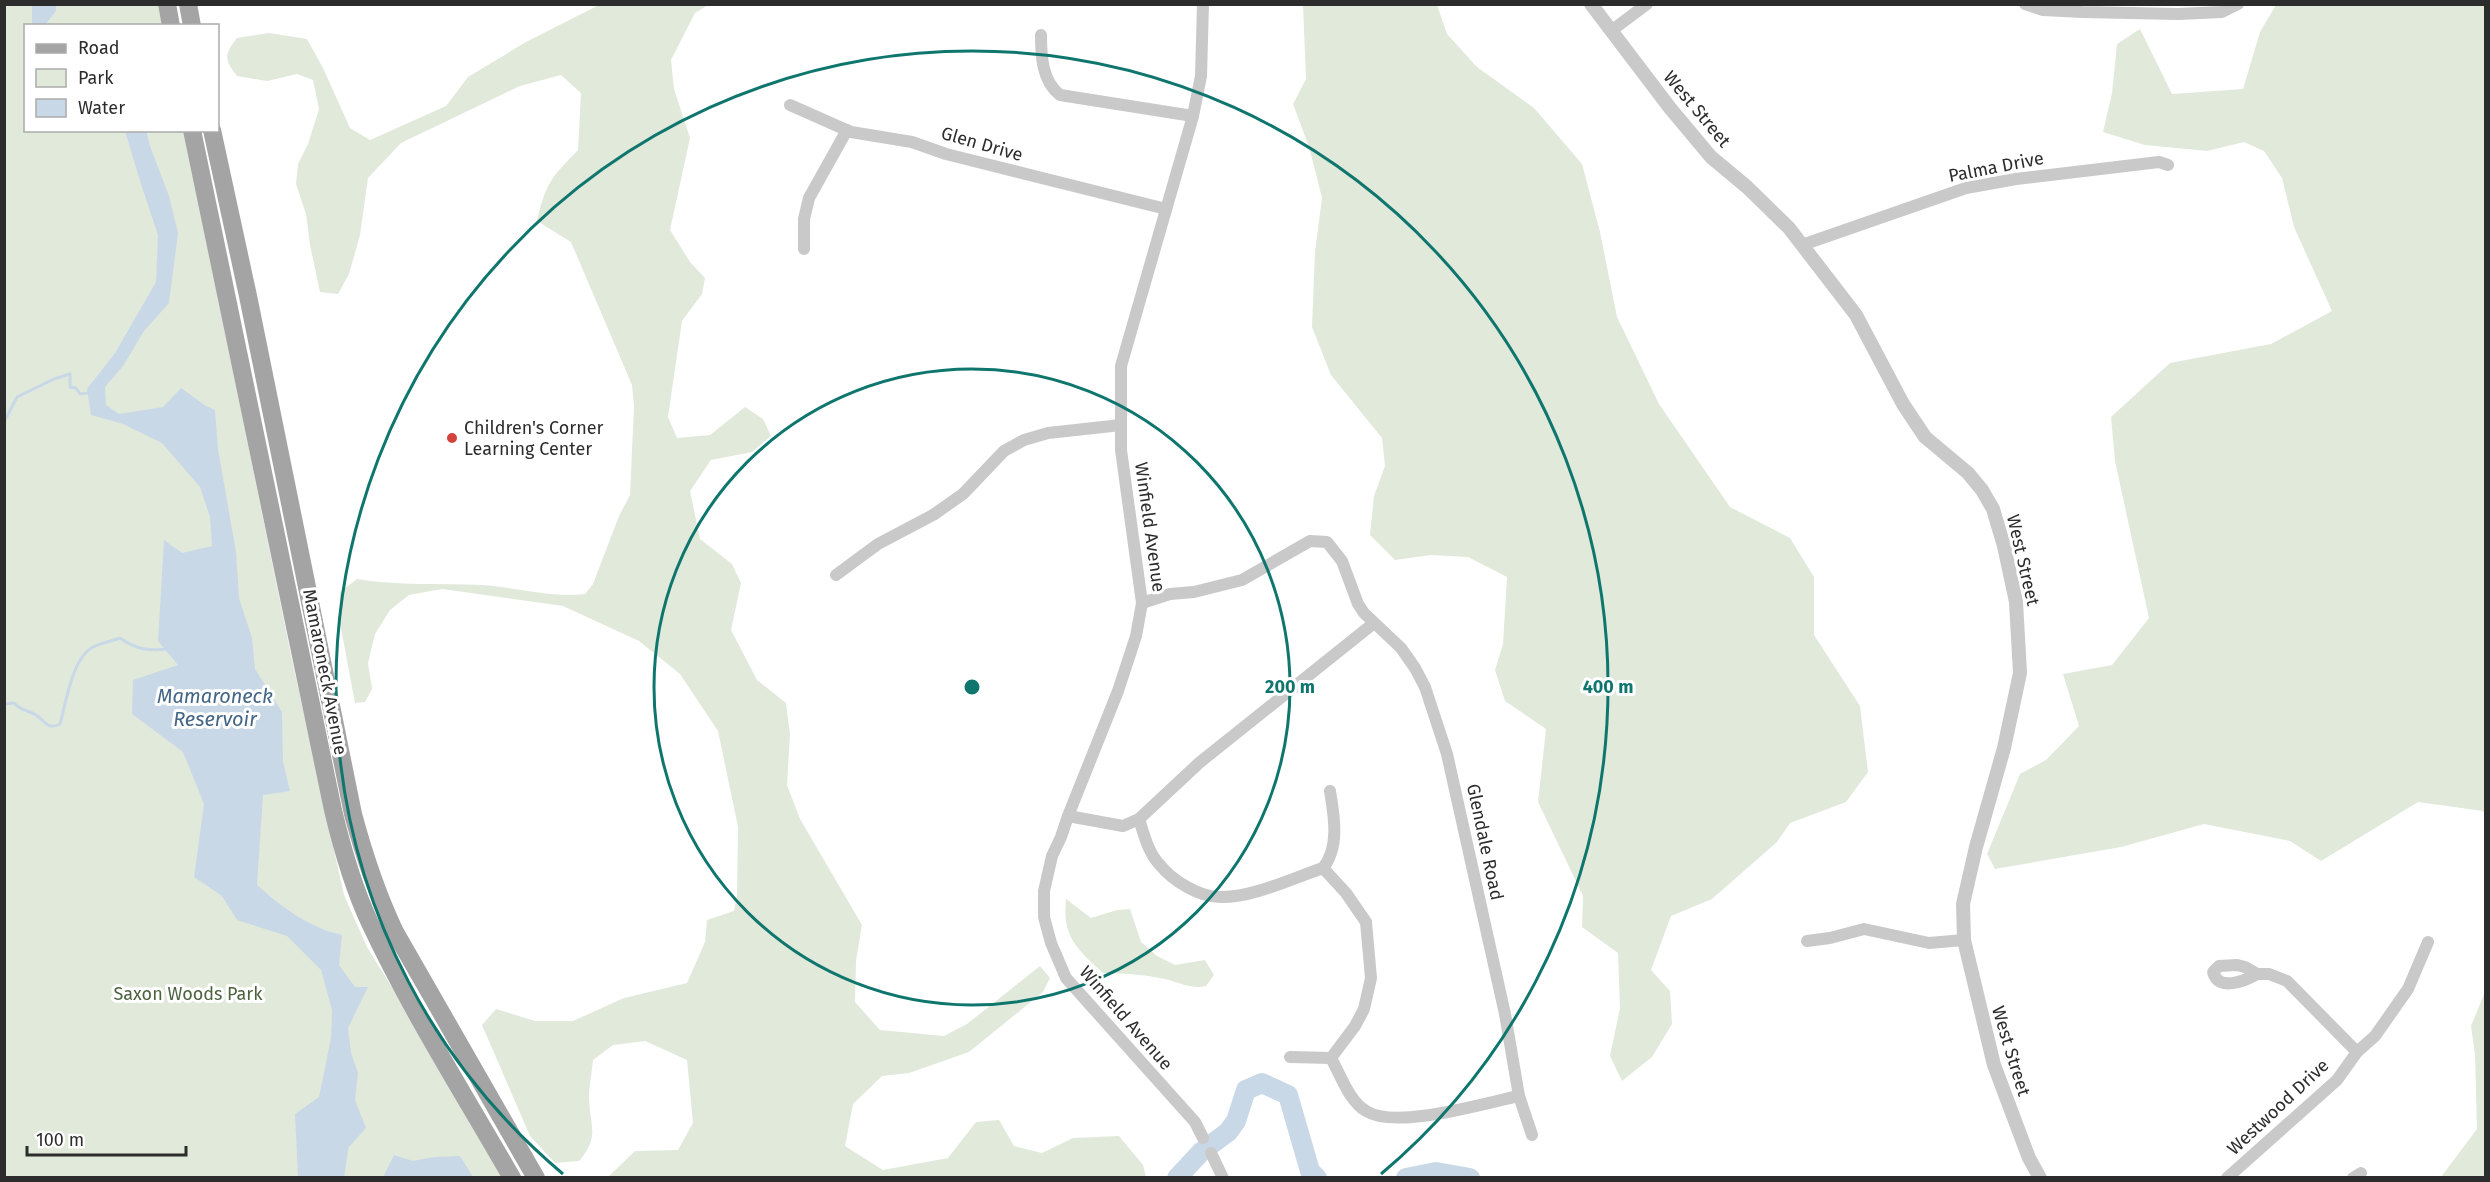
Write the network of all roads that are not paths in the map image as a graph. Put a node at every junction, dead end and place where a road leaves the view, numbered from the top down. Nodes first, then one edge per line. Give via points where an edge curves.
1 (167, 4) edge
2 (188, 4) edge
3 (1203, 4) edge
4 (1591, 4) edge
5 (1647, 4) edge
6 (2025, 4) edge
7 (2238, 4) edge
8 (171, 24) edge
9 (192, 24) edge
10 (1611, 31) junction
11 (1041, 35) dead end
12 (790, 105) dead end
13 (1193, 116) junction
14 (847, 130) junction
15 (192, 132) edge
16 (212, 132) edge
17 (2168, 165) dead end
18 (1167, 209) junction
19 (1802, 245) junction
20 (804, 249) dead end
21 (248, 296) junction
22 (227, 299) junction
23 (1121, 425) junction
24 (836, 575) dead end
25 (1142, 603) junction
26 (1374, 623) junction
27 (1330, 791) dead end
28 (1068, 816) junction
29 (1139, 819) junction
30 (1323, 868) junction
31 (1964, 940) junction
32 (1807, 941) dead end
33 (2428, 942) dead end
34 (2257, 974) dead end
35 (420, 976) junction
36 (403, 986) junction
37 (2357, 1052) junction
38 (1290, 1057) dead end
39 (1331, 1058) junction
40 (1519, 1096) junction
41 (1532, 1135) dead end
42 (1203, 1138) dead end
43 (1211, 1153) dead end
44 (512, 1178) edge
45 (537, 1178) edge
46 (1223, 1178) edge
47 (2040, 1178) edge
48 (2227, 1178) edge

1 - 8 main road
2 - 9 main road
3 - 13 street, Winfield Avenue via 1201,76
4 - 10 street, West Street
5 - 10 street
6 - 7 street via 2043,10 2178,14 2222,12
10 - 19 street, West Street via 1711,157 1747,187
11 - 13 street via 1047,77 1060,95
12 - 14 street, Glen Drive
13 - 18 street, Winfield Avenue
14 - 18 street, Glen Drive via 912,142
14 - 20 street via 809,198
15 - 22 main road, Mamaroneck Avenue
16 - 21 main road, Mamaroneck Avenue
17 - 19 street, Palma Drive via 2159,162 1966,188
18 - 23 street, Winfield Avenue via 1121,366
19 - 31 street, West Street via 1856,315 1925,437 1982,490 1993,509 2004,546 2016,602 2020,673 1963,903
21 - 22 street
21 - 35 main road, Mamaroneck Avenue via 353,814 380,900
22 - 36 main road, Mamaroneck Avenue via 341,844 369,922
23 - 24 street via 1048,432 1024,440 1004,451 963,494 879,544
23 - 25 street, Winfield Avenue
25 - 26 street, Glendale Road via 1242,580 1310,541 1323,541 1334,548 1358,604
25 - 28 street, Winfield Avenue via 1118,691
26 - 29 street via 1199,763
26 - 40 street, Glendale Road via 1401,648 1415,668 1437,719
27 - 30 street via 1335,836 1330,860
28 - 29 street via 1123,826
28 - 42 street, Winfield Avenue via 1052,856 1044,891 1044,917 1051,943 1066,978 1196,1122
29 - 30 street via 1160,866 1196,892 1220,897 1250,892
30 - 39 street via 1366,922 1371,978 1364,1009
31 - 32 street via 1929,943 1864,929
31 - 47 street, West Street via 1994,1065
33 - 37 street, Westwood Drive via 2408,989 2386,1023
34 - 37 street via 2287,981
35 - 36 street
35 - 45 main road, Mamaroneck Avenue
36 - 44 main road, Mamaroneck Avenue
37 - 48 street, Westwood Drive via 2337,1080
38 - 39 street
39 - 40 street via 1356,1101 1365,1111 1379,1117 1419,1116
40 - 41 street, Glendale Road
43 - 46 street

